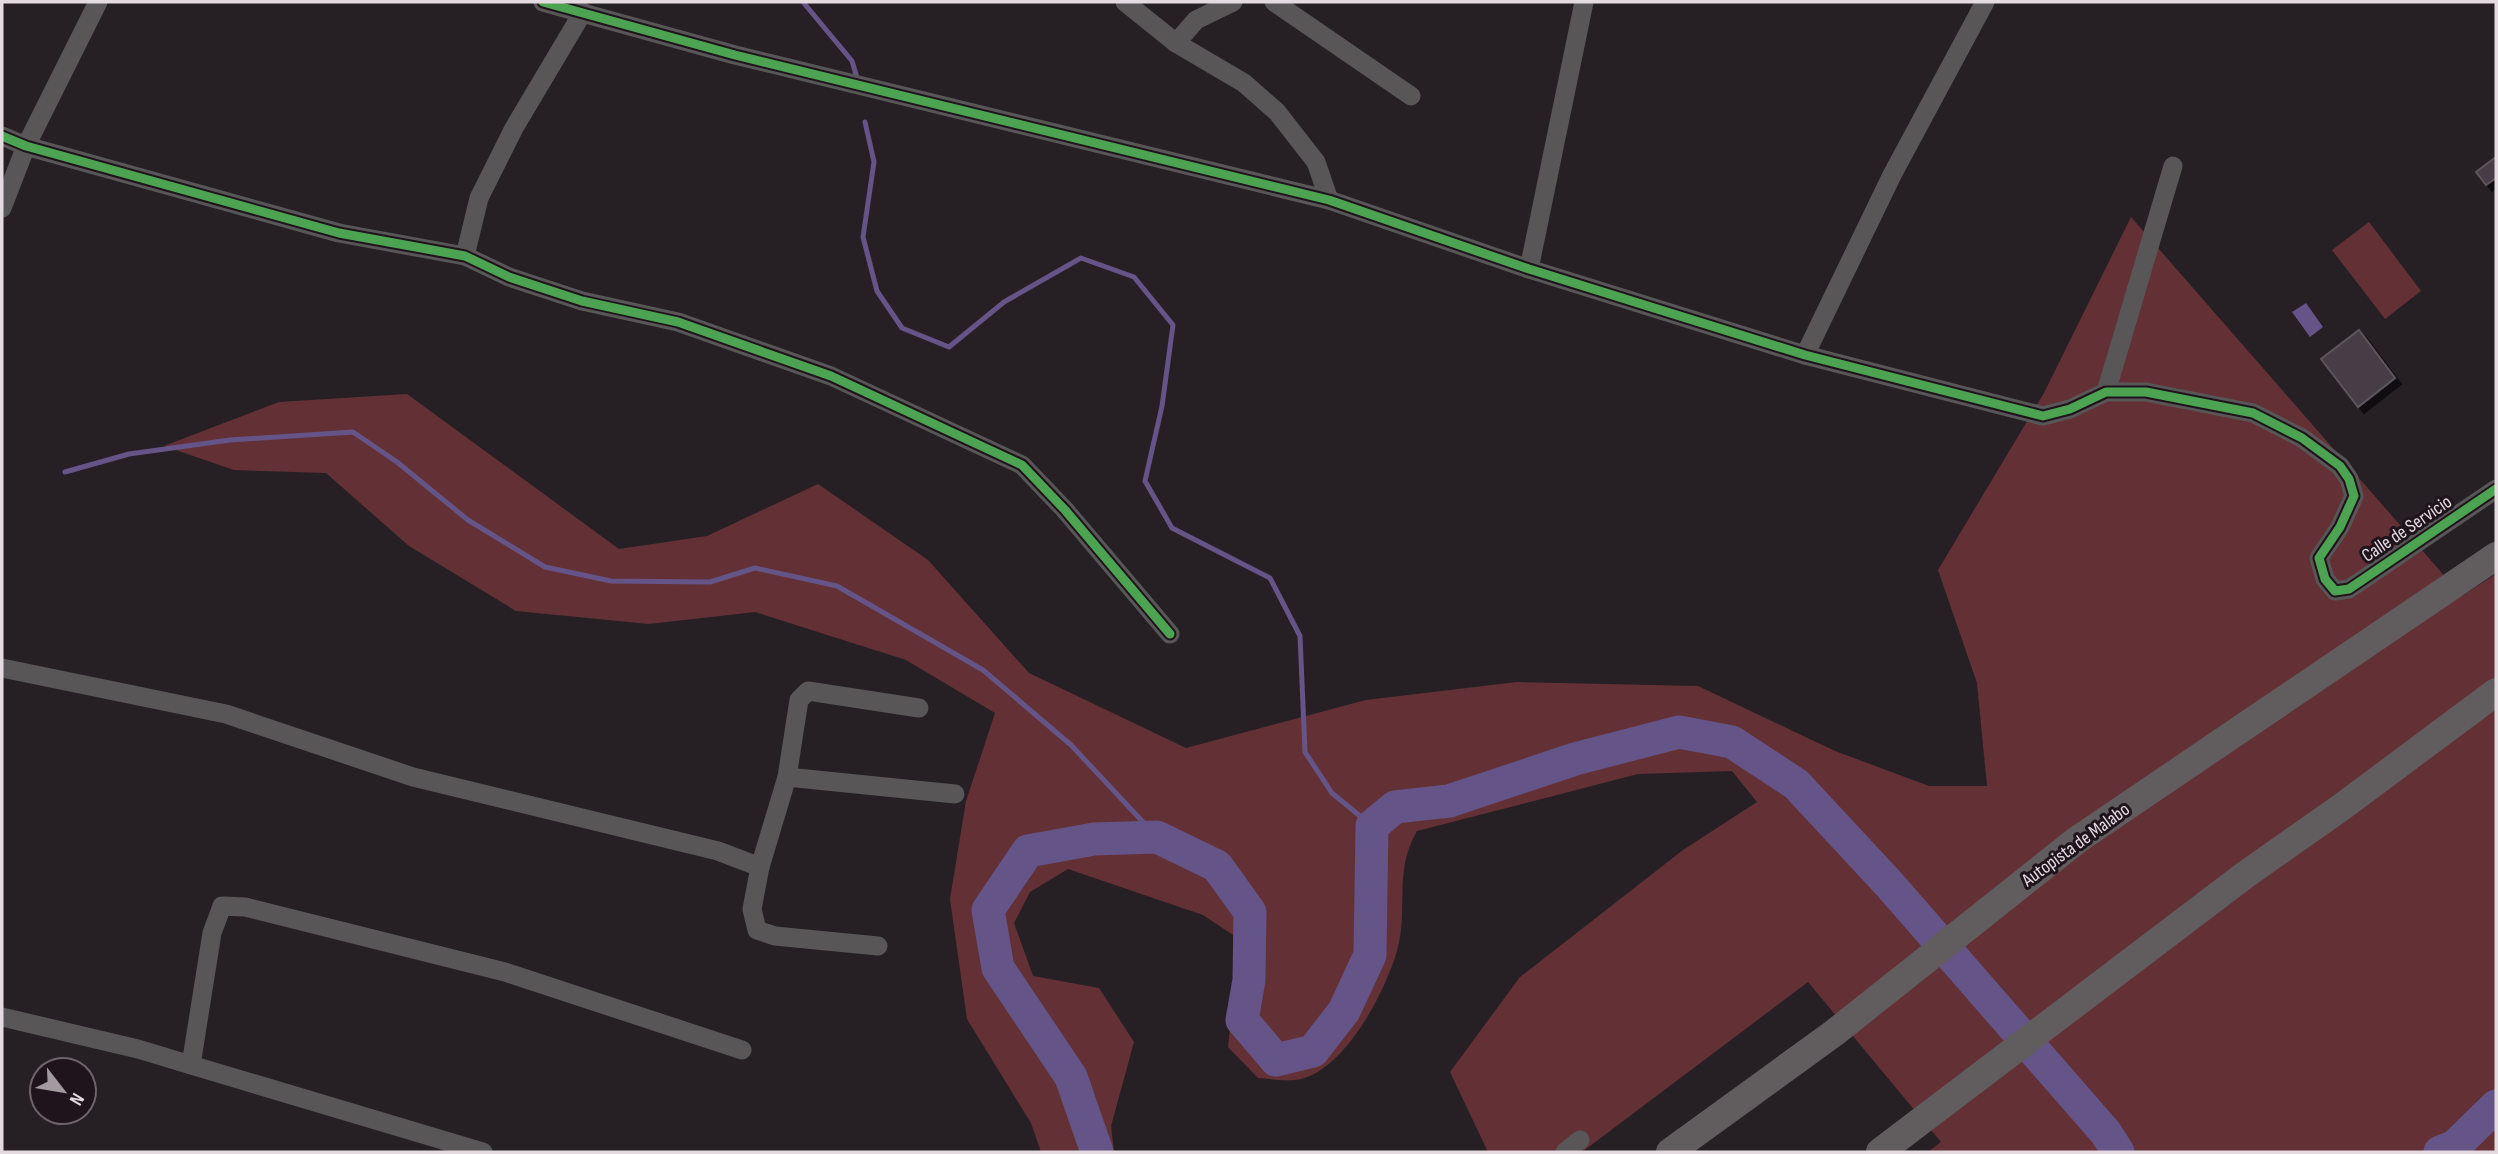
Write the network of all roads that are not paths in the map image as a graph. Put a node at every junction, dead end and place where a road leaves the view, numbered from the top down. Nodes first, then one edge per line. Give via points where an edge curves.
1 (98, 2) edge
2 (543, 2) edge
3 (1125, 2) edge
4 (1233, 2) edge
5 (1274, 2) edge
6 (1584, 2) edge
7 (1985, 2) edge
8 (583, 12) junction
9 (1176, 43) junction
10 (1411, 96) dead end
11 (2, 136) edge
12 (26, 146) junction
13 (2173, 166) dead end
14 (1329, 200) junction
15 (2, 208) edge
16 (465, 256) junction
17 (1529, 269) junction
18 (1805, 355) junction
19 (2106, 393) junction
20 (2496, 489) edge
21 (2496, 556) edge
22 (1170, 634) dead end
23 (2, 668) edge
24 (2496, 692) edge
25 (919, 708) dead end
26 (787, 777) junction
27 (956, 794) dead end
28 (760, 867) junction
29 (878, 946) dead end
30 (2, 1017) edge
31 (742, 1050) dead end
32 (191, 1065) junction
33 (483, 1152) edge
34 (1670, 1152) edge
35 (1880, 1152) edge

1 - 12 street
2 - 8 street
3 - 9 street
4 - 9 street via 1196,20
5 - 10 street
6 - 17 street
7 - 18 street via 1892,175
8 - 14 street via 735,55
8 - 16 street via 514,128 479,198
9 - 14 street via 1244,83 1277,112 1316,162
11 - 12 street
12 - 15 street
12 - 16 street via 339,233
13 - 19 street
14 - 17 street
16 - 22 street via 569,297 678,322 831,376 1022,465
17 - 18 street
18 - 19 street via 2043,415
19 - 20 street, Calle de Servicio via 2146,392 2253,413 2302,438 2340,466 2354,496 2319,558 2325,579 2335,591 2349,589
21 - 34 highway, Autopista de Malabo via 2077,841 1835,1032
23 - 28 street via 226,714 413,777 718,851
24 - 35 highway via 2245,874
25 - 26 street via 808,691 799,699
26 - 27 street
26 - 28 street
28 - 29 street via 752,909 757,930 775,936
30 - 32 street
31 - 32 street via 505,972 276,913 222,906 212,933
32 - 33 street

